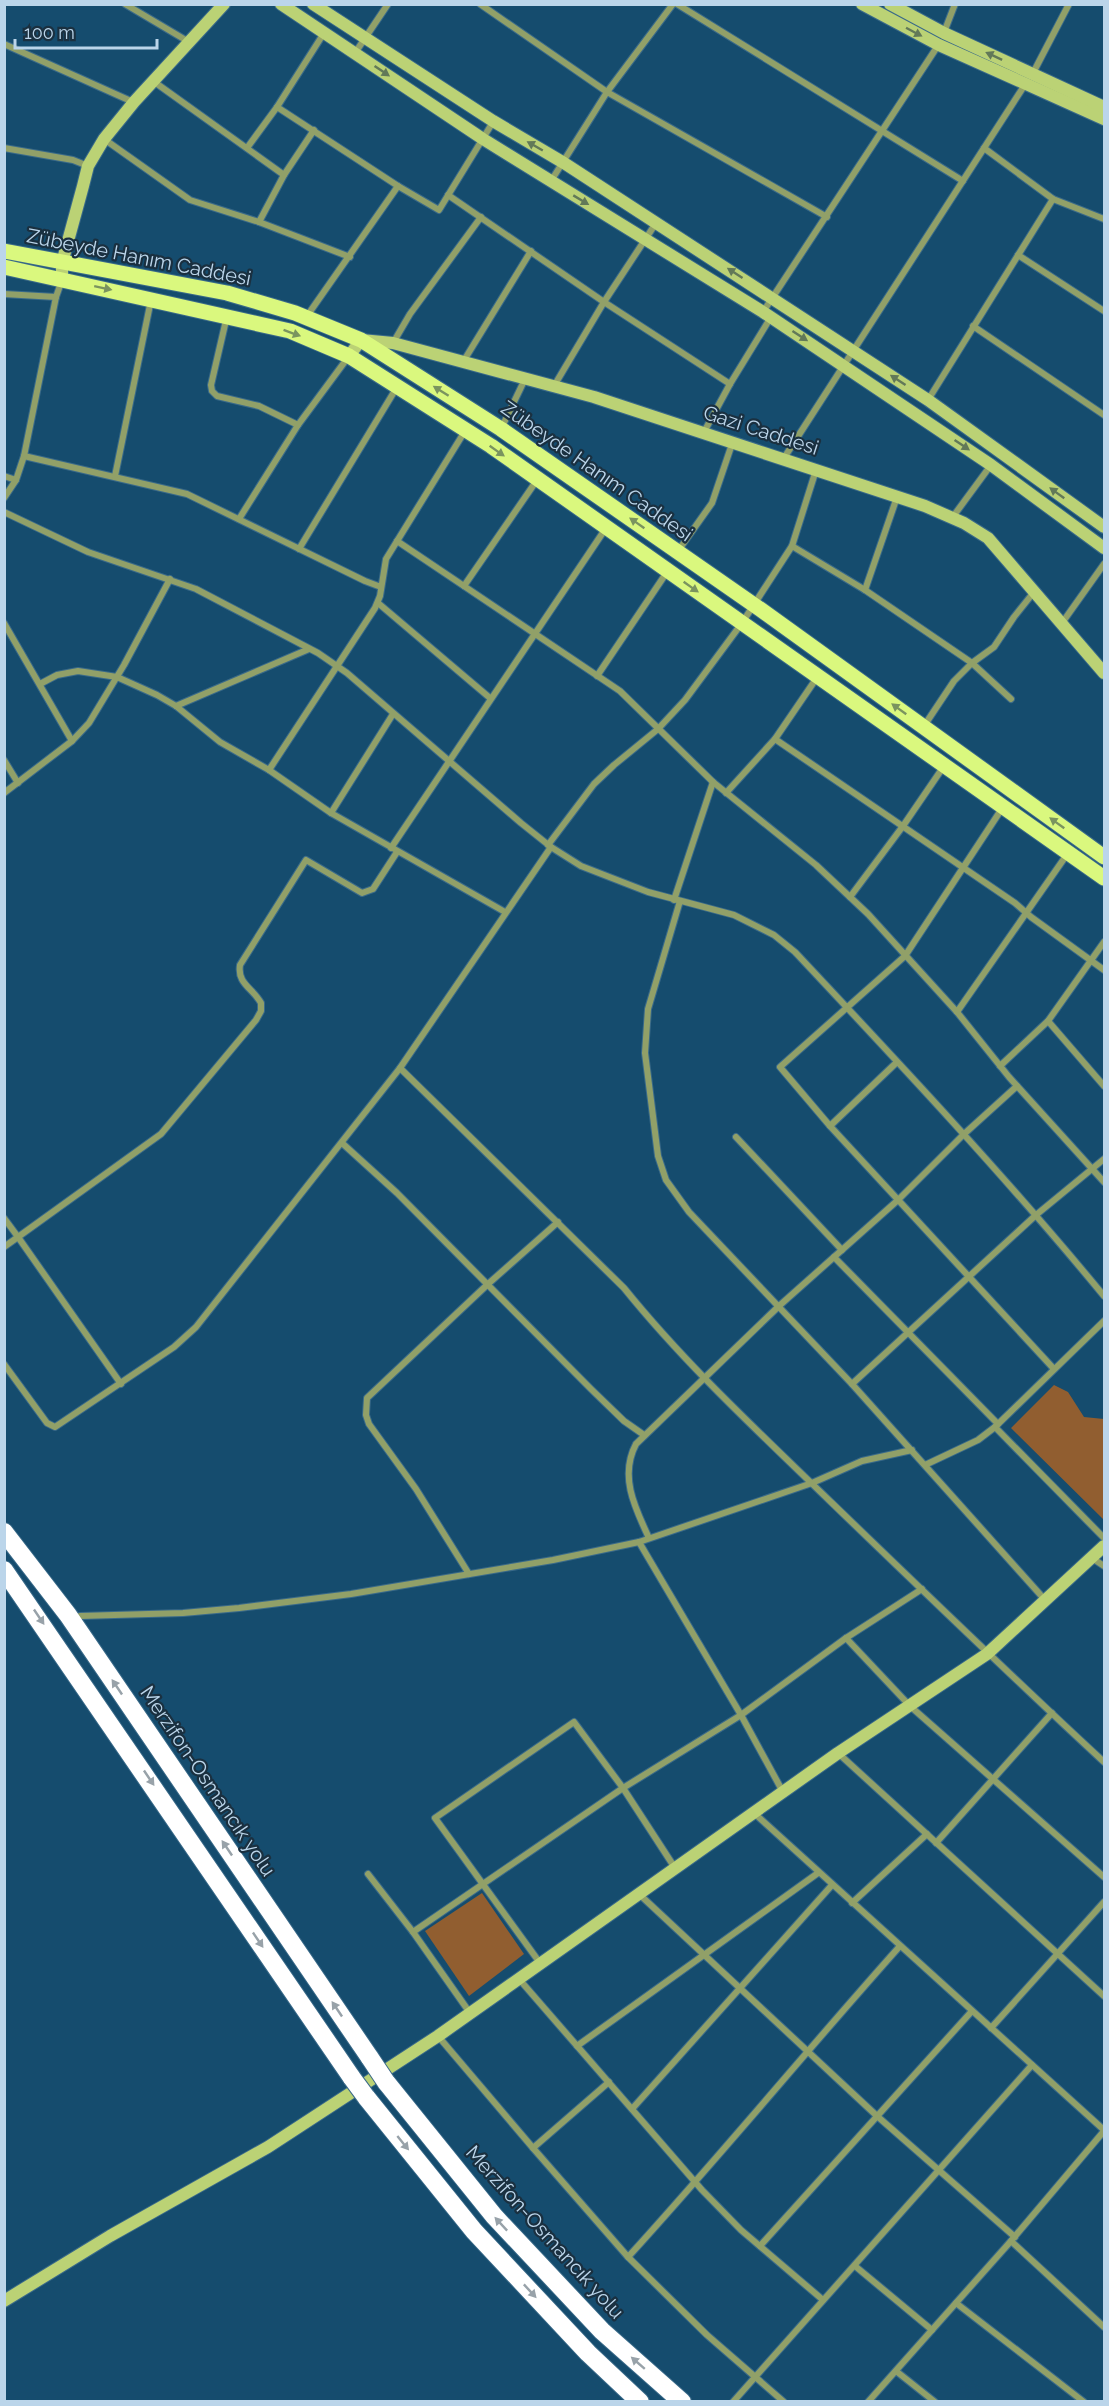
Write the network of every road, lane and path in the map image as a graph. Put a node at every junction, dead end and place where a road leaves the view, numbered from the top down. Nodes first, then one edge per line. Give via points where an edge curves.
1 (125, 4) edge
2 (224, 4) edge
3 (281, 4) edge
4 (313, 4) edge
5 (388, 4) edge
6 (480, 4) edge
7 (675, 4) edge
8 (862, 4) edge
9 (890, 4) edge
10 (955, 4) edge
11 (1069, 4) edge
12 (324, 33) junction
13 (944, 33) junction
14 (364, 39) junction
15 (189, 42) junction
16 (4, 44) edge
17 (939, 45) junction
18 (355, 54) junction
19 (1029, 79) junction
20 (153, 81) junction
21 (607, 92) junction
22 (134, 102) junction
23 (277, 107) junction
24 (1104, 107) edge
25 (1104, 119) edge
26 (493, 121) junction
27 (314, 130) junction
28 (883, 132) junction
29 (104, 139) junction
30 (483, 140) junction
31 (4, 148) edge
32 (247, 148) junction
33 (984, 148) junction
34 (564, 163) junction
35 (88, 166) junction
36 (284, 175) junction
37 (963, 181) junction
38 (551, 182) junction
39 (398, 186) junction
40 (448, 195) junction
41 (1053, 199) junction
42 (481, 217) junction
43 (827, 217) junction
44 (1104, 219) edge
45 (259, 222) junction
46 (656, 222) junction
47 (645, 239) junction
48 (4, 251) edge
49 (531, 251) junction
50 (1018, 255) junction
51 (350, 257) junction
52 (62, 263) junction
53 (4, 267) edge
54 (62, 280) junction
55 (4, 294) edge
56 (56, 297) junction
57 (773, 298) junction
58 (151, 299) junction
59 (604, 302) junction
60 (1104, 311) edge
61 (767, 314) junction
62 (228, 316) junction
63 (306, 318) junction
64 (973, 326) junction
65 (361, 340) junction
66 (393, 343) junction
67 (853, 351) junction
68 (349, 356) junction
69 (463, 362) junction
70 (845, 366) junction
71 (525, 378) junction
72 (730, 384) junction
73 (397, 386) junction
74 (554, 386) junction
75 (928, 400) junction
76 (1104, 415) edge
77 (297, 425) junction
78 (501, 429) junction
79 (466, 430) junction
80 (704, 432) junction
81 (734, 441) junction
82 (24, 456) junction
83 (784, 458) junction
84 (991, 465) junction
85 (816, 469) junction
86 (4, 476) edge
87 (115, 476) junction
88 (537, 479) junction
89 (16, 480) junction
90 (897, 496) junction
91 (4, 498) edge
92 (4, 512) edge
93 (952, 518) junction
94 (238, 519) junction
95 (607, 527) junction
96 (1104, 527) edge
97 (398, 541) junction
98 (792, 546) junction
99 (1104, 548) edge
100 (299, 549) junction
101 (677, 551) junction
102 (1104, 564) edge
103 (669, 571) junction
104 (170, 579) junction
105 (464, 586) junction
106 (381, 587) junction
107 (865, 590) junction
108 (1034, 592) junction
109 (378, 603) junction
110 (753, 604) junction
111 (4, 623) edge
112 (742, 623) junction
113 (1062, 623) junction
114 (534, 633) junction
115 (309, 649) junction
116 (972, 663) junction
117 (337, 665) junction
118 (1104, 673) edge
119 (597, 676) junction
120 (818, 676) junction
121 (117, 677) junction
122 (40, 684) junction
123 (490, 698) junction
124 (1011, 699) dead end
125 (176, 706) junction
126 (393, 714) junction
127 (924, 727) junction
128 (658, 729) junction
129 (775, 739) junction
130 (72, 741) junction
131 (4, 760) edge
132 (448, 761) junction
133 (944, 765) junction
134 (269, 770) junction
135 (713, 782) junction
136 (18, 783) junction
137 (726, 792) junction
138 (4, 793) edge
139 (1003, 807) junction
140 (331, 813) junction
141 (903, 826) junction
142 (550, 846) junction
143 (394, 850) junction
144 (1068, 852) junction
145 (1104, 857) edge
146 (964, 868) junction
147 (1104, 878) edge
148 (850, 897) junction
149 (677, 901) junction
150 (505, 912) junction
151 (1027, 914) junction
152 (1104, 942) edge
153 (905, 956) junction
154 (1091, 961) junction
155 (1104, 970) edge
156 (847, 1008) junction
157 (957, 1012) junction
158 (1048, 1021) junction
159 (897, 1062) junction
160 (1000, 1066) junction
161 (400, 1068) junction
162 (1017, 1086) junction
163 (1104, 1086) edge
164 (830, 1126) junction
165 (963, 1135) junction
166 (736, 1137) dead end
167 (342, 1143) junction
168 (1104, 1159) edge
169 (1092, 1168) junction
170 (1104, 1182) edge
171 (898, 1200) junction
172 (1036, 1215) junction
173 (4, 1218) edge
174 (558, 1222) junction
175 (18, 1237) junction
176 (4, 1248) edge
177 (842, 1250) junction
178 (834, 1257) junction
179 (968, 1278) junction
180 (488, 1284) junction
181 (1104, 1296) edge
182 (780, 1306) junction
183 (1104, 1321) edge
184 (909, 1331) junction
185 (4, 1364) edge
186 (1054, 1370) junction
187 (704, 1379) junction
188 (121, 1384) junction
189 (852, 1384) junction
190 (997, 1425) junction
191 (644, 1435) junction
192 (912, 1450) junction
193 (925, 1464) junction
194 (812, 1483) junction
195 (4, 1532) edge
196 (649, 1538) junction
197 (1104, 1538) edge
198 (639, 1542) junction
199 (1104, 1546) edge
200 (1092, 1558) junction
201 (1104, 1566) edge
202 (4, 1570) edge
203 (469, 1574) junction
204 (922, 1589) junction
205 (1046, 1602) junction
206 (80, 1616) dead end
207 (846, 1638) junction
208 (987, 1654) junction
209 (910, 1706) junction
210 (1052, 1713) junction
211 (741, 1715) junction
212 (838, 1754) junction
213 (1104, 1762) edge
214 (994, 1780) junction
215 (623, 1788) junction
216 (783, 1792) junction
217 (753, 1813) junction
218 (927, 1834) junction
219 (936, 1843) junction
220 (675, 1868) junction
221 (818, 1873) junction
222 (368, 1874) dead end
223 (1104, 1877) edge
224 (482, 1883) junction
225 (832, 1885) junction
226 (638, 1894) junction
227 (1104, 1902) edge
228 (852, 1903) junction
229 (413, 1932) junction
230 (900, 1946) junction
231 (1058, 1954) junction
232 (703, 1956) junction
233 (540, 1963) junction
234 (519, 1978) junction
235 (738, 1989) junction
236 (1104, 1996) edge
237 (972, 2011) junction
238 (470, 2013) junction
239 (991, 2028) junction
240 (438, 2036) junction
241 (577, 2046) junction
242 (807, 2051) junction
243 (1032, 2065) junction
244 (609, 2082) junction
245 (632, 2109) junction
246 (877, 2116) junction
247 (1103, 2127) edge
248 (533, 2148) junction
249 (939, 2170) junction
250 (696, 2183) junction
251 (1013, 2239) junction
252 (760, 2246) junction
253 (628, 2257) junction
254 (855, 2266) junction
255 (823, 2300) junction
256 (4, 2301) edge
257 (956, 2303) junction
258 (1104, 2326) edge
259 (932, 2331) junction
260 (896, 2371) junction
261 (756, 2377) junction
262 (640, 2402) edge
263 (681, 2402) edge
264 (733, 2402) edge
265 (784, 2402) edge
266 (868, 2402) edge
267 (935, 2402) edge
268 (1084, 2402) edge

1 - 15 street
2 - 15 street
3 - 12 street
4 - 14 street
5 - 14 street
6 - 21 street
7 - 21 street
7 - 28 street
8 -> 17 street
9 - 13 street
10 - 13 street
11 - 19 street
12 - 18 street
12 - 23 street
13 - 17 street
19 -> 13 street
14 - 18 street
14 - 26 street
15 - 20 street
16 - 22 street
17 - 19 street
17 - 28 street
18 -> 30 street
19 - 24 street
19 - 25 street
19 - 33 street
20 - 22 street
20 - 32 street
21 - 34 street
21 - 43 street
22 - 29 street
23 - 27 street
23 - 32 street
26 - 30 street
34 -> 26 street
27 - 36 street
27 - 39 street
28 - 37 street
28 - 43 street
29 - 35 street
29 - 45 street via 190,200
30 - 38 street
30 - 40 street
31 - 35 street
32 - 36 street
33 - 37 street
33 - 41 street
34 - 38 street
34 - 46 street
35 - 52 street
36 - 45 street
37 - 67 street
38 -> 47 street
39 - 40 street via 439,210
39 - 51 street
40 - 42 street
41 - 44 street
41 - 50 street
42 - 49 street
42 - 66 street
43 - 57 street
45 - 51 street
46 - 47 street
57 -> 46 street
47 - 59 street
47 - 61 street
48 - 52 main road, Zübeyde Hanım Caddesi
49 - 59 street
49 - 69 street
50 - 60 street
50 - 64 street
51 - 63 street
52 - 54 street
52 - 63 main road, Zübeyde Hanım Caddesi via 227,293
53 - 54 main road
54 - 56 street
54 -> 58 main road
55 - 56 street
56 - 82 street
57 - 61 street
57 - 67 street
58 - 62 main road
58 - 87 street
59 - 72 street
59 - 74 street
61 -> 70 street
61 - 72 street
62 -> 68 main road via 290,331
62 - 77 street via 211,385 214,393 265,408
63 - 65 main road, Zübeyde Hanım Caddesi
64 - 75 street
64 - 76 street
65 - 66 street, Gazi Caddesi
65 - 68 street
78 -> 65 main road, Zübeyde Hanım Caddesi
66 - 69 street, Gazi Caddesi
67 - 70 street
75 -> 67 street
68 - 73 main road
68 - 77 street
69 - 71 street, Gazi Caddesi
70 - 83 street
70 -> 84 street
71 - 74 street, Gazi Caddesi
71 - 78 street
72 - 80 street
73 - 79 main road
73 - 100 street
74 - 80 street, Gazi Caddesi
96 -> 75 street
77 - 94 street
101 -> 78 main road, Zübeyde Hanım Caddesi
79 -> 88 main road
79 - 97 street
80 - 81 street, Gazi Caddesi
81 - 83 street, Gazi Caddesi
81 - 101 street via 712,503
82 - 87 street
82 - 89 street
83 - 85 street, Gazi Caddesi
84 - 93 street
84 - 99 street
85 - 90 street, Gazi Caddesi
85 - 98 street
86 - 89 street
87 - 94 street via 187,494
88 - 95 main road
88 - 105 street
89 - 91 street
90 - 93 street, Gazi Caddesi
90 - 107 street
92 - 104 street via 88,552
93 - 108 street, Gazi Caddesi via 988,538
94 - 100 street
95 - 103 main road
95 - 114 street
97 - 105 street
97 - 106 street via 386,558
98 - 107 street
98 - 110 street
100 - 106 street
101 - 110 main road, Zübeyde Hanım Caddesi
102 - 113 street
103 -> 112 main road
103 - 119 street
104 - 115 street
104 - 121 street
105 - 114 street
106 - 109 street
107 - 116 street
108 - 113 street, Gazi Caddesi
108 - 116 street via 994,647
109 - 117 street
109 - 123 street
110 - 112 street
127 -> 110 main road, Zübeyde Hanım Caddesi
111 - 122 street
112 - 120 main road
112 - 128 street via 685,700
113 - 118 street, Gazi Caddesi
114 - 119 street
114 - 123 street
115 - 117 street
115 - 125 street
116 - 124 street
116 - 127 street via 954,681
117 - 126 street
117 - 134 street
119 - 128 street via 620,691
120 - 129 street
120 - 133 main road
121 - 122 street via 68,672
121 - 125 street
121 - 130 street via 89,723
122 - 130 street
123 - 132 street
125 - 134 street via 220,742
126 - 132 street
126 - 140 street
145 -> 127 main road, Zübeyde Hanım Caddesi
128 - 135 street
128 - 142 street via 594,784
129 - 137 street
129 - 141 street
130 - 136 street
131 - 136 street
132 - 142 street
132 - 143 street
133 - 139 main road
133 - 141 street
134 - 140 street
135 - 137 street
135 - 149 street
136 - 138 street
137 - 148 street
139 - 144 main road
139 - 146 street
140 - 143 street
141 - 146 street
141 - 148 street
142 - 149 street via 581,866
142 - 150 street
143 - 150 street
143 - 175 street via 375,886 366,893 355,891 306,860 240,965 243,983 261,1002 254,1024 161,1134
144 - 147 main road
144 - 151 street
146 - 151 street
146 - 153 street
148 - 153 street
149 - 156 street via 734,915 774,935
149 - 182 street via 646,1024 645,1053 658,1156 666,1180 681,1202
150 - 161 street
151 - 154 street
151 - 157 street
152 - 154 street
153 - 156 street
153 - 157 street
154 - 155 street
154 - 158 street
156 - 159 street
156 - 164 street via 780,1067
157 - 160 street
158 - 160 street
158 - 163 street
159 - 164 street
159 - 165 street
160 - 162 street
161 - 167 street
161 - 174 street
162 - 165 street
162 - 169 street
164 - 171 street
165 - 171 street
165 - 172 street
166 - 177 street
167 - 180 street
167 - 188 street via 196,1327
168 - 169 street
169 - 170 street
169 - 172 street
171 - 177 street
171 - 179 street
172 - 179 street
172 - 181 street
173 - 175 street
174 - 180 street
174 - 187 street via 624,1288
175 - 176 street
175 - 188 street
177 - 178 street
178 - 182 street
178 - 184 street
179 - 184 street
179 - 186 street
180 - 191 street via 624,1421
180 - 203 street via 367,1398 366,1407 369,1424 416,1489
182 - 187 street
182 - 189 street
183 - 186 street
184 - 189 street
184 - 190 street
185 - 188 street via 47,1423 56,1427
186 - 190 street
187 - 191 street
187 - 194 street
189 - 192 street
190 - 193 street via 978,1440
190 - 197 street
191 - 196 street via 631,1453 627,1472 636,1509
192 - 193 street
192 - 194 street via 862,1461
193 - 205 street
194 - 196 street
194 - 204 street
263 -> 195 highway, Merzifon-Osmancık yolu, bridge via 602,2331 494,2216 386,2082 68,1615
196 - 198 street
198 - 203 street
198 - 211 street
199 - 200 street
200 - 201 street
200 - 205 street
202 -> 262 highway, bridge via 366,2097 474,2232
203 - 206 street via 239,1608
204 - 207 street
204 - 208 street
205 - 208 street
207 - 209 street
207 - 211 street
208 - 209 street
208 - 210 street
209 - 212 street
209 - 214 street
210 - 213 street
210 - 214 street
211 - 215 street
211 - 216 street
212 - 216 street
212 - 218 street
214 - 219 street
214 - 223 street
215 - 220 street
215 - 224 street
215 - 224 street via 574,1722 435,1818
216 - 217 street
217 - 220 street
217 - 221 street
218 - 219 street
218 - 228 street
219 - 231 street
220 - 226 street
221 - 225 street
221 - 232 street
222 - 229 street
224 - 229 street
224 - 233 street
225 - 228 street
225 - 235 street
226 - 232 street
226 - 233 street
227 - 231 street
228 - 230 street
229 - 238 street
230 - 237 street
230 - 242 street
231 - 236 street
231 - 239 street
232 - 235 street
232 - 241 street
233 - 234 street
234 - 238 street
234 - 241 street
235 - 242 street
235 - 245 street
237 - 239 street
237 - 246 street
238 - 240 street
239 - 243 street
240 - 248 street
240 - 256 street via 268,2147
241 - 244 street
242 - 246 street
242 - 250 street
243 - 247 street
243 - 249 street
244 - 245 street
244 - 248 street
245 - 250 street
246 - 249 street
246 - 252 street
247 - 251 street
248 - 253 street
249 - 251 street
249 - 254 street
250 - 252 street
250 - 253 street
251 - 257 street
251 - 258 street
252 - 255 street
253 - 261 street
254 - 255 street
254 - 259 street
255 - 261 street
257 - 259 street
257 - 268 street
259 - 260 street
260 - 266 street
260 - 267 street
261 - 264 street
261 - 265 street

